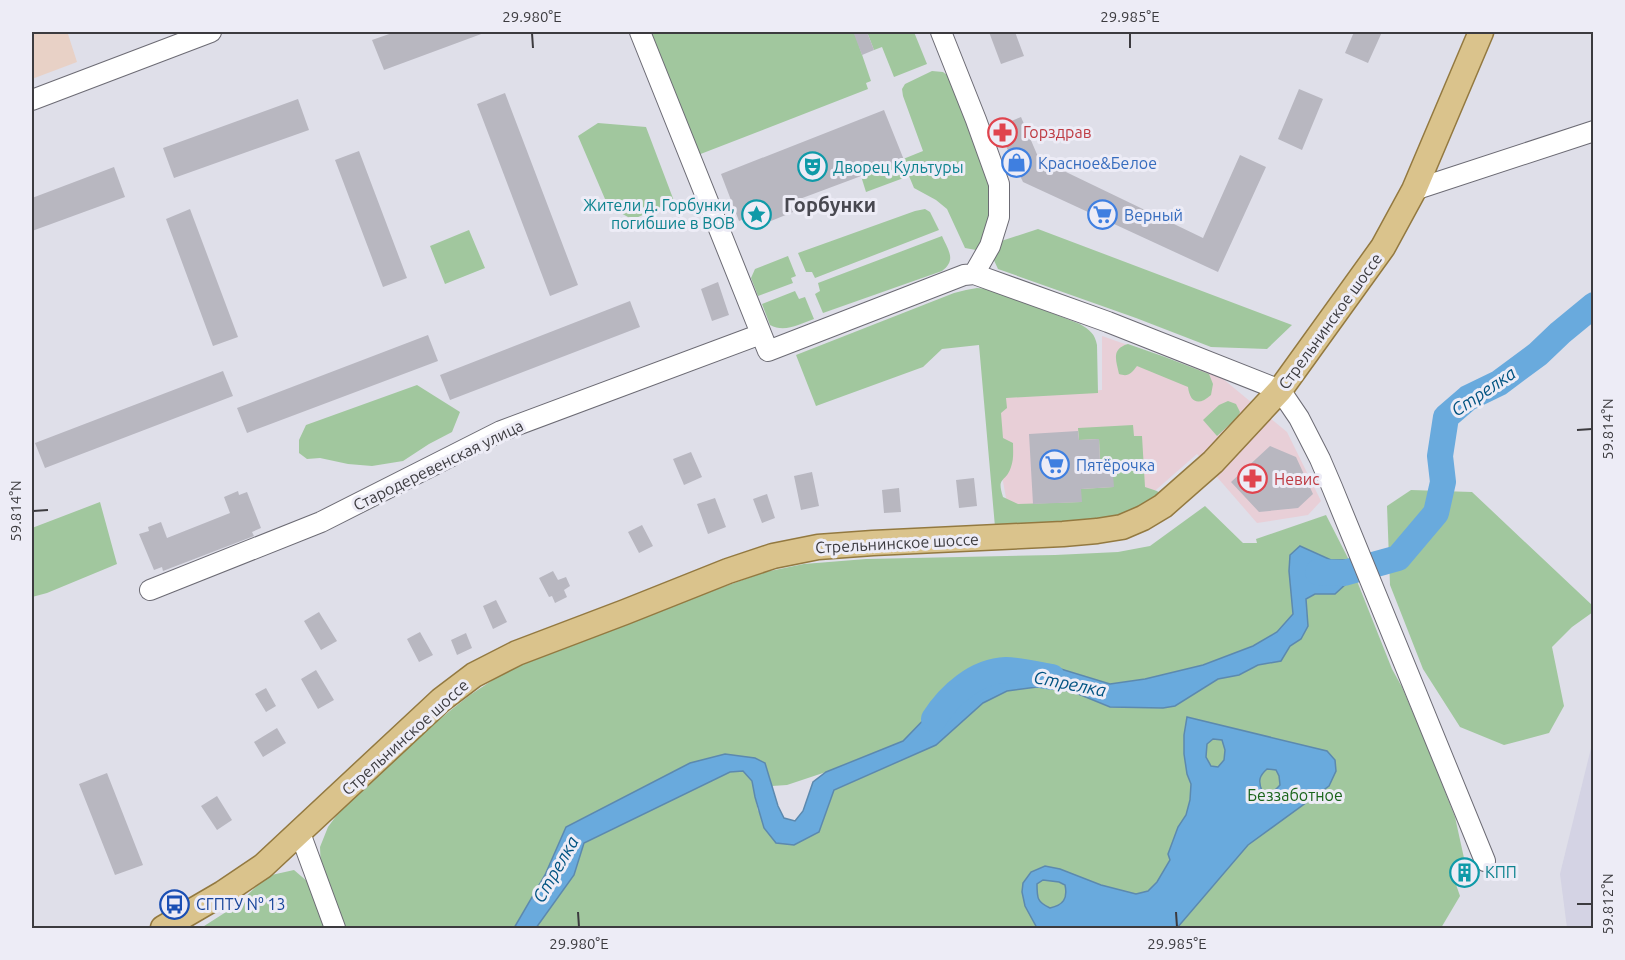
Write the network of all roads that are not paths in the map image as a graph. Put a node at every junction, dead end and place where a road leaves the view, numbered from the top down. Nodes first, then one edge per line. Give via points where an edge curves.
1 (211, 32) edge
2 (640, 32) edge
3 (941, 32) edge
4 (1481, 32) edge
5 (32, 100) edge
6 (1593, 131) edge
7 (1414, 190) junction
8 (974, 274) junction
9 (761, 334) junction
10 (1280, 390) junction
11 (150, 590) dead end
12 (300, 833) junction
13 (1485, 861) dead end
14 (163, 928) edge
15 (335, 928) edge

1 - 5 street
2 - 9 street
3 - 8 street via 999,184 999,217 990,246
4 - 7 main road, Стрельнинское шоссе
6 - 7 street
7 - 10 main road, Стрельнинское шоссе via 1383,247
8 - 9 street via 768,351
8 - 10 street
9 - 11 street, Стародеревенская улица via 501,431 321,522
10 - 12 main road, Стрельнинское шоссе via 1213,462 1163,506 1122,527 1063,534 818,547 773,556 517,653 474,675 441,700
10 - 13 street via 1320,459
12 - 14 main road, Стрельнинское шоссе via 263,866
12 - 15 street

